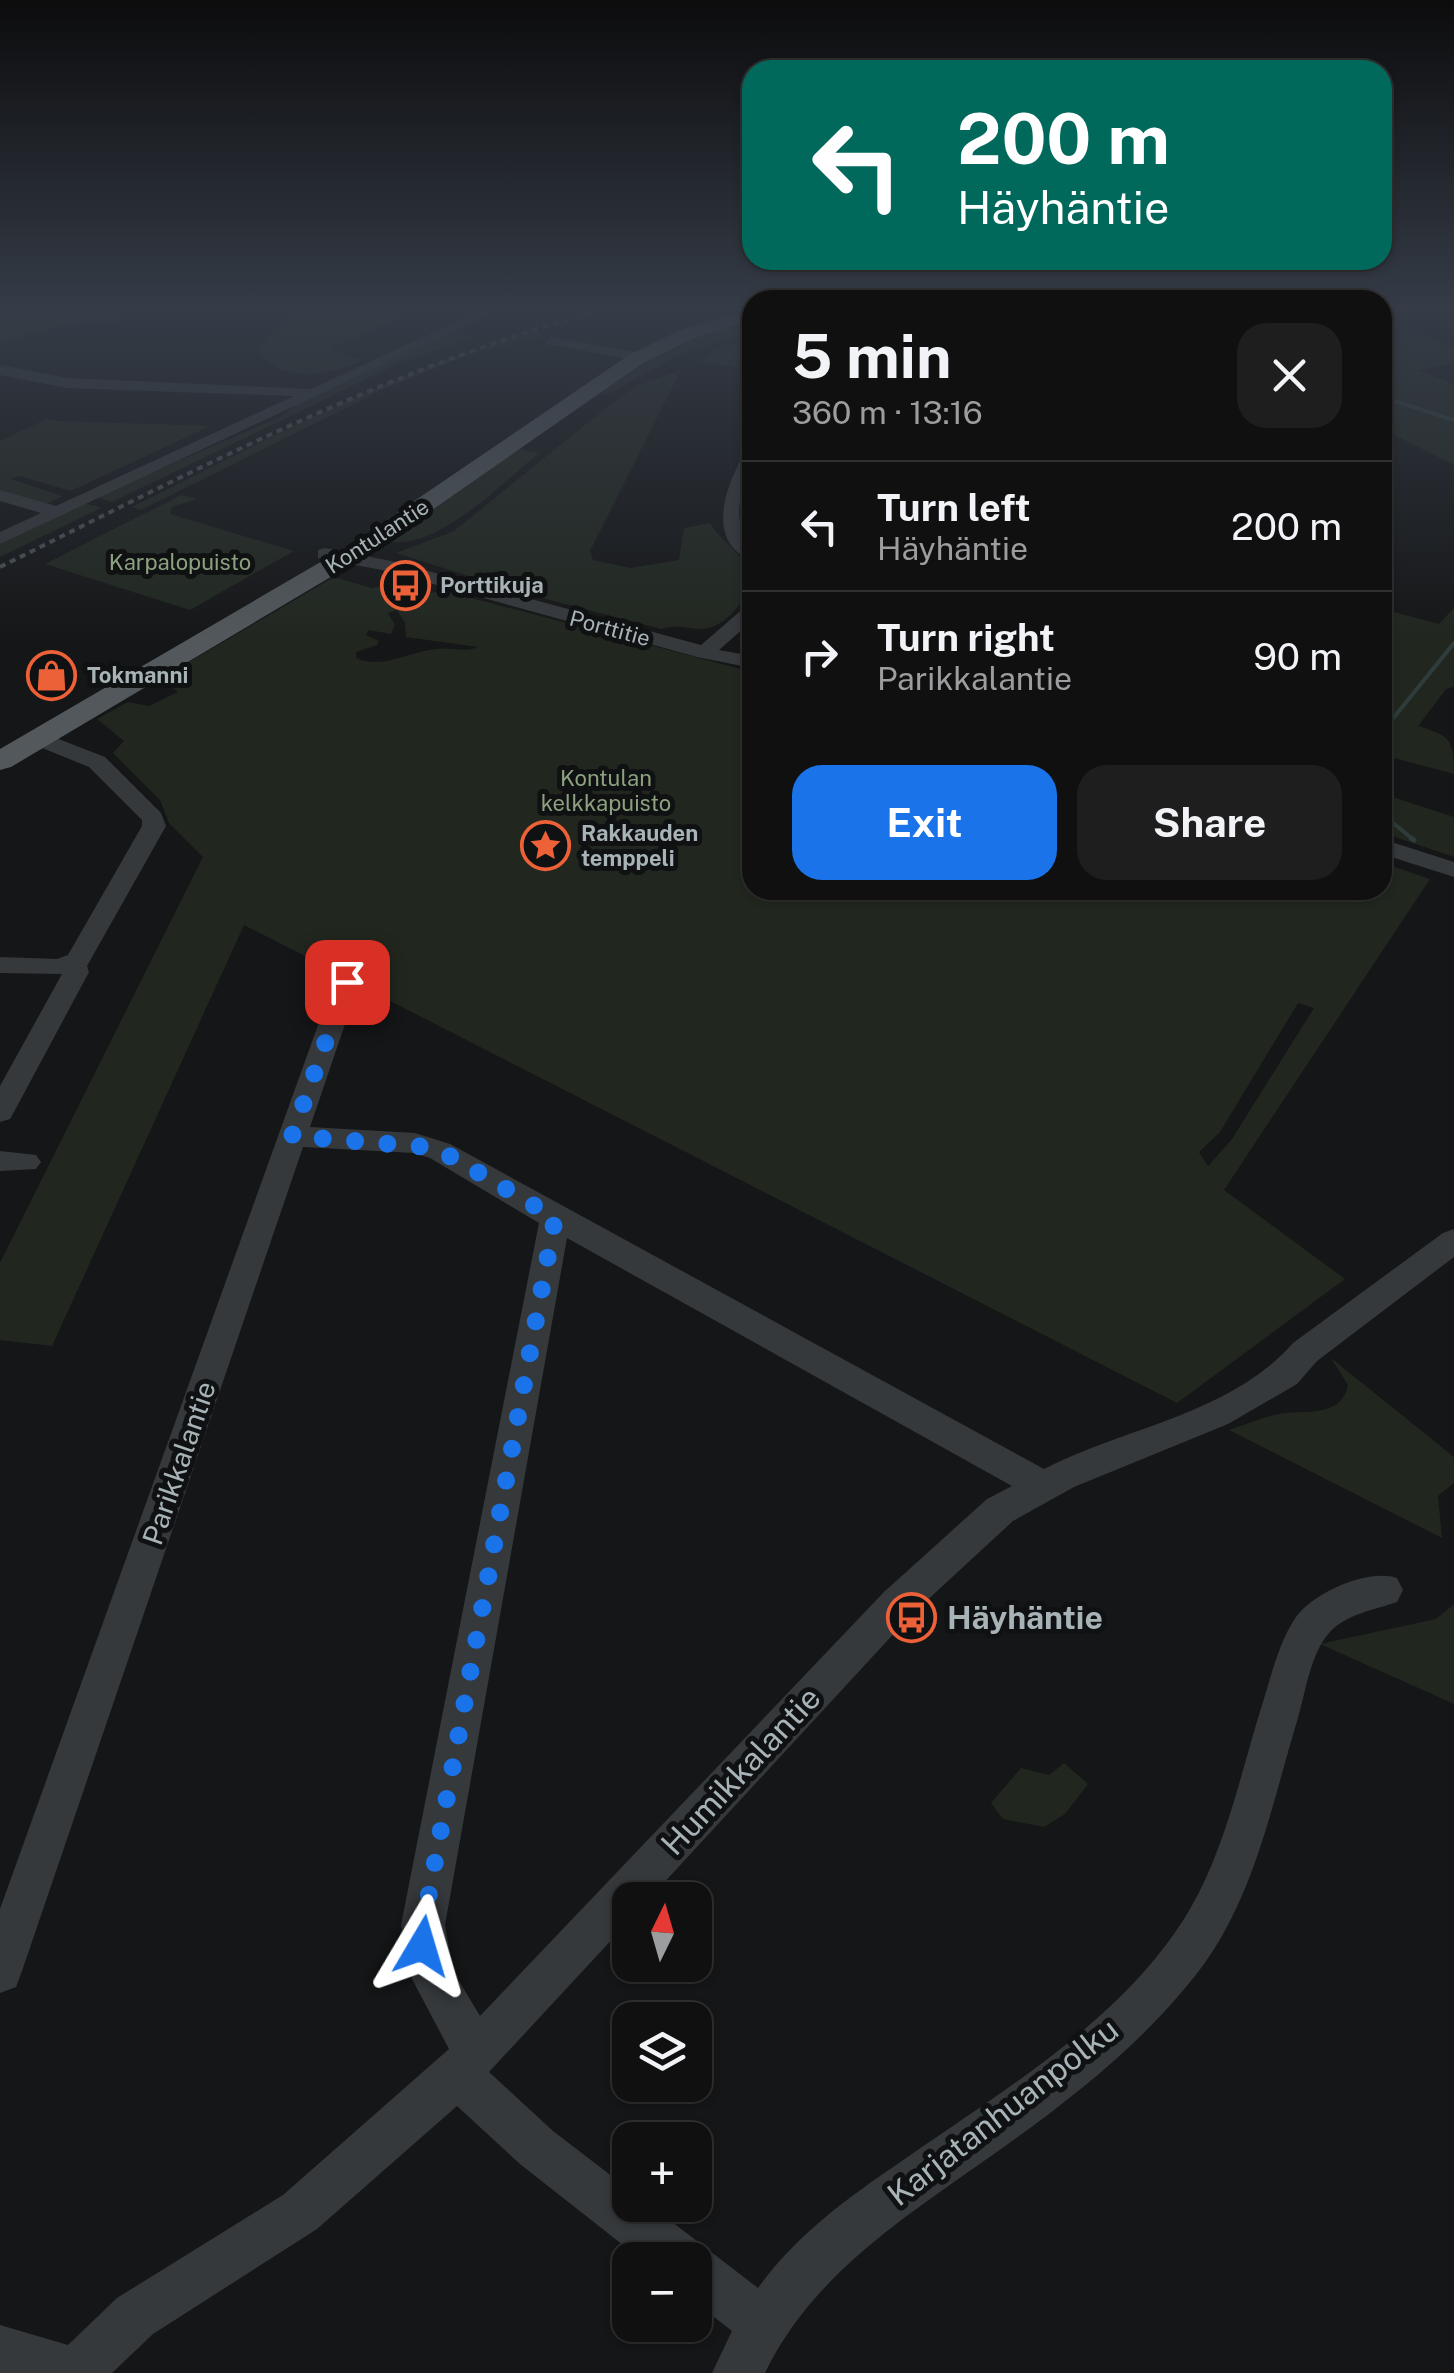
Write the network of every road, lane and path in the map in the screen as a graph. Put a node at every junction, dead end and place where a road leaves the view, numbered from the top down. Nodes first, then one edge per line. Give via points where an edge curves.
1 (246, 422) edge
2 (534, 422) edge
3 (742, 481) edge
4 (0, 494) edge
5 (56, 512) junction
6 (0, 539) edge
7 (742, 544) edge
8 (341, 553) junction
9 (742, 621) edge
10 (712, 655) junction
11 (742, 662) edge
12 (38, 738) junction
13 (0, 740) edge
14 (0, 761) edge
15 (1392, 849) edge
16 (1454, 870) edge
17 (74, 964) junction
18 (370, 964) dead end
19 (0, 965) edge
20 (0, 1112) edge
21 (292, 1136) junction
22 (555, 1218) junction
23 (1454, 1241) edge
24 (1042, 1485) junction
25 (1384, 1590) dead end
26 (0, 1971) edge
27 (468, 2062) junction
28 (659, 2242) edge
29 (712, 2283) edge
30 (762, 2323) junction
31 (0, 2351) edge
32 (76, 2373) edge
33 (738, 2373) edge

1 - 5 street
2 - 8 main road, Kontulantie
3 - 7 street via 728,522
4 - 5 street
5 - 6 street
8 - 10 street, Porttitie
8 - 12 main road, Kontulantie
8 - 13 main road, Kontulantie
9 - 10 street
10 - 11 street, Porttitie
12 - 14 main road, Kontulantie
12 - 17 street via 97,762 153,818
15 - 16 street
17 - 19 street
17 - 20 street via 76,972
18 - 21 street, Parikkalantie via 347,982
21 - 22 street via 428,1147
21 - 26 street, Parikkalantie
22 - 24 street
22 - 27 street via 423,1926 434,1986
23 - 24 street, Humikkalantie via 1305,1352 1285,1375 1216,1414
24 - 27 street, Humikkalantie via 1000,1510 897,1604
25 - 30 street, Karjatanhuanpolku via 1339,1605 1310,1628 1237,1862 1183,1956 1104,2043 840,2236 782,2293
27 - 28 street via 475,2092
27 - 32 street, Humikkalantie via 300,2212 135,2316
29 - 30 street
30 - 33 street, Karjatanhuanpolku
31 - 32 street

